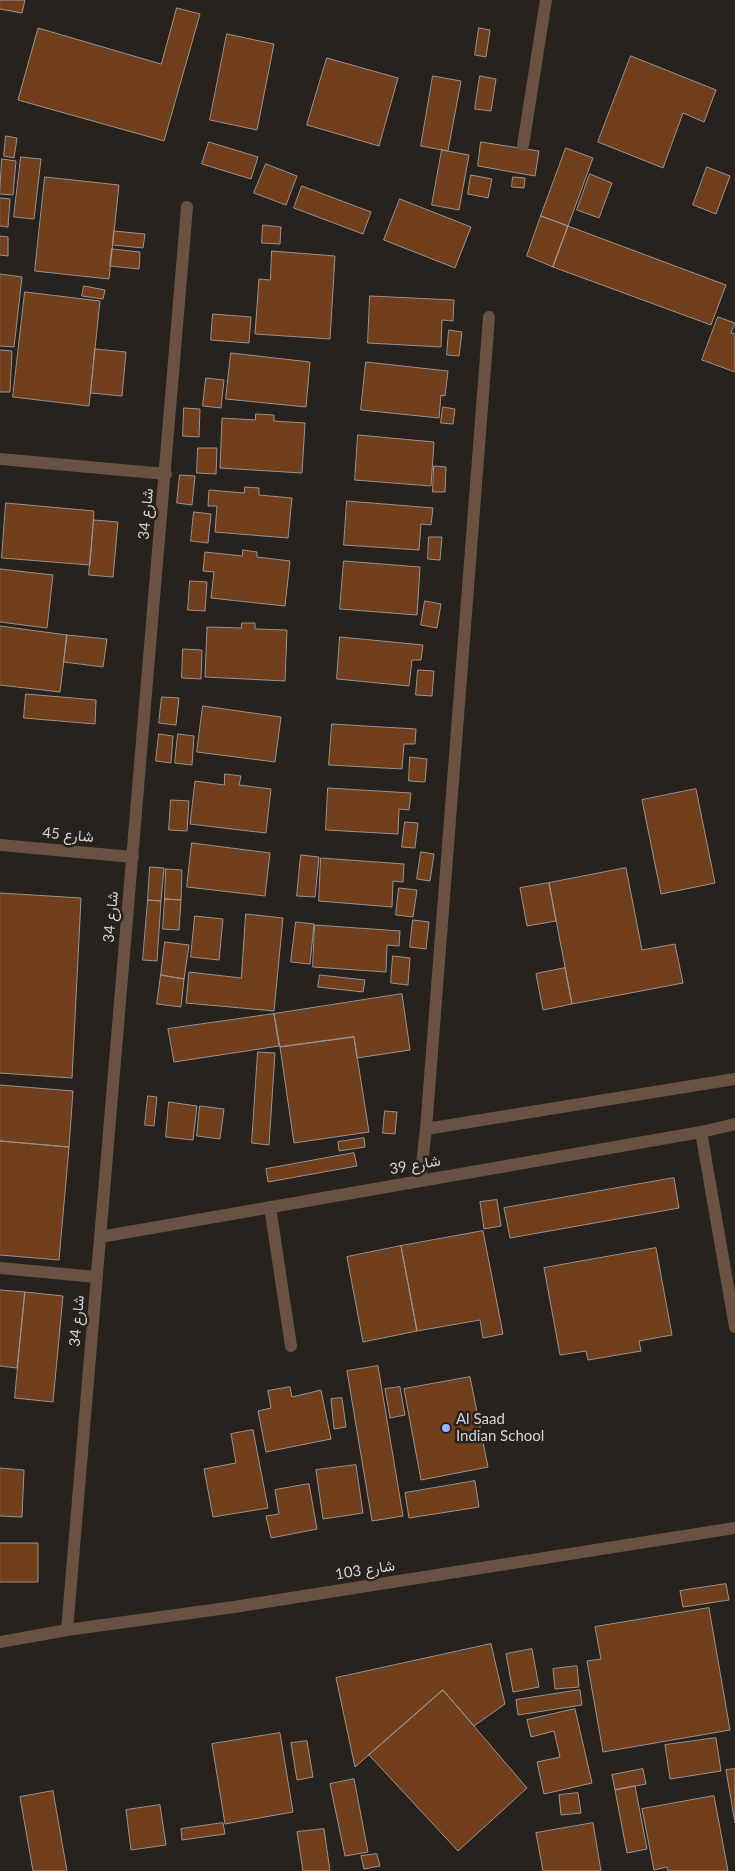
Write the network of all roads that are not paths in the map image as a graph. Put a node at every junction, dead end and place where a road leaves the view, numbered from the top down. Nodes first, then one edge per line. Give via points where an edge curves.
1 (546, 0) edge
2 (524, 145) dead end
3 (187, 207) dead end
4 (489, 317) dead end
5 (0, 459) edge
6 (166, 474) junction
7 (0, 844) edge
8 (133, 857) junction
9 (735, 1079) edge
10 (735, 1124) edge
11 (426, 1129) junction
12 (702, 1132) junction
13 (420, 1181) junction
14 (270, 1207) junction
15 (100, 1237) junction
16 (0, 1268) edge
17 (96, 1278) junction
18 (735, 1327) edge
19 (291, 1346) dead end
20 (735, 1528) edge
21 (67, 1630) junction
22 (0, 1642) edge

1 - 2 street
3 - 6 street, شارع 34
4 - 11 street
5 - 6 street
6 - 8 street, شارع 34
7 - 8 street, شارع 45
8 - 15 street, شارع 34
9 - 11 street
10 - 12 street, شارع 39
11 - 13 street
12 - 13 street, شارع 39
12 - 18 street
13 - 14 street, شارع 39
14 - 15 street, شارع 39
14 - 19 street
15 - 17 street, شارع 34
16 - 17 street
17 - 21 street, شارع 34
20 - 21 street, شارع 103
21 - 22 street, شارع 103

